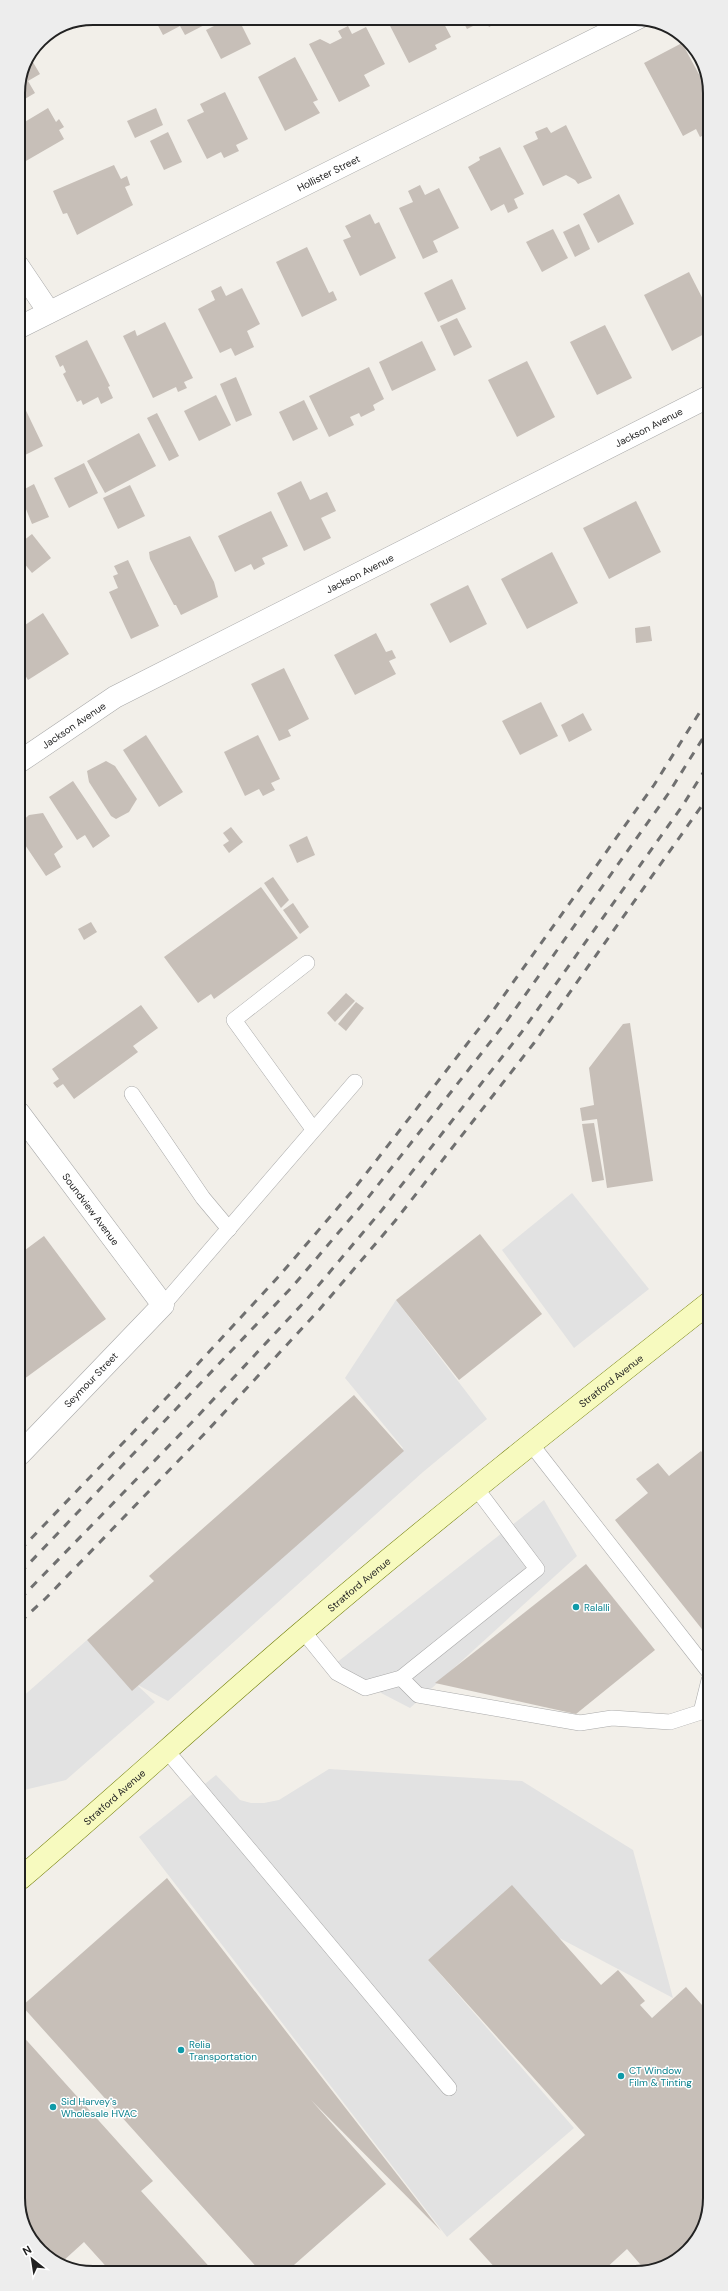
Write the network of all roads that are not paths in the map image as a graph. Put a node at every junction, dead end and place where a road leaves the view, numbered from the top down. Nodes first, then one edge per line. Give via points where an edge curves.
1 (624, 25) edge
2 (25, 276) edge
3 (49, 312) junction
4 (25, 324) edge
5 (703, 400) edge
6 (25, 758) edge
7 (307, 963) dead end
8 (355, 1082) dead end
9 (132, 1094) dead end
10 (25, 1121) edge
11 (313, 1129) junction
12 (229, 1229) junction
13 (163, 1305) junction
14 (703, 1308) edge
15 (531, 1444) junction
16 (25, 1449) edge
17 (476, 1488) junction
18 (303, 1631) junction
19 (703, 1664) edge
20 (401, 1678) junction
21 (703, 1704) edge
22 (167, 1751) junction
23 (25, 1875) edge
24 (449, 2088) dead end

1 - 3 street, Hollister Street
2 - 3 street
3 - 4 street, Hollister Street
5 - 6 street, Jackson Avenue via 114,697
7 - 11 lane via 234,1020
8 - 11 lane
9 - 12 lane via 203,1198
10 - 13 street, Soundview Avenue
11 - 12 lane
12 - 13 lane
13 - 16 street, Seymour Street
14 - 15 main road, Stratford Avenue
15 - 17 main road, Stratford Avenue
15 - 19 lane
17 - 18 main road, Stratford Avenue
17 - 20 lane via 537,1569
18 - 20 lane via 337,1673 365,1688
18 - 22 main road, Stratford Avenue
20 - 21 lane via 418,1695 580,1723 612,1718 670,1722 701,1712
22 - 23 main road, Stratford Avenue
22 - 24 lane

